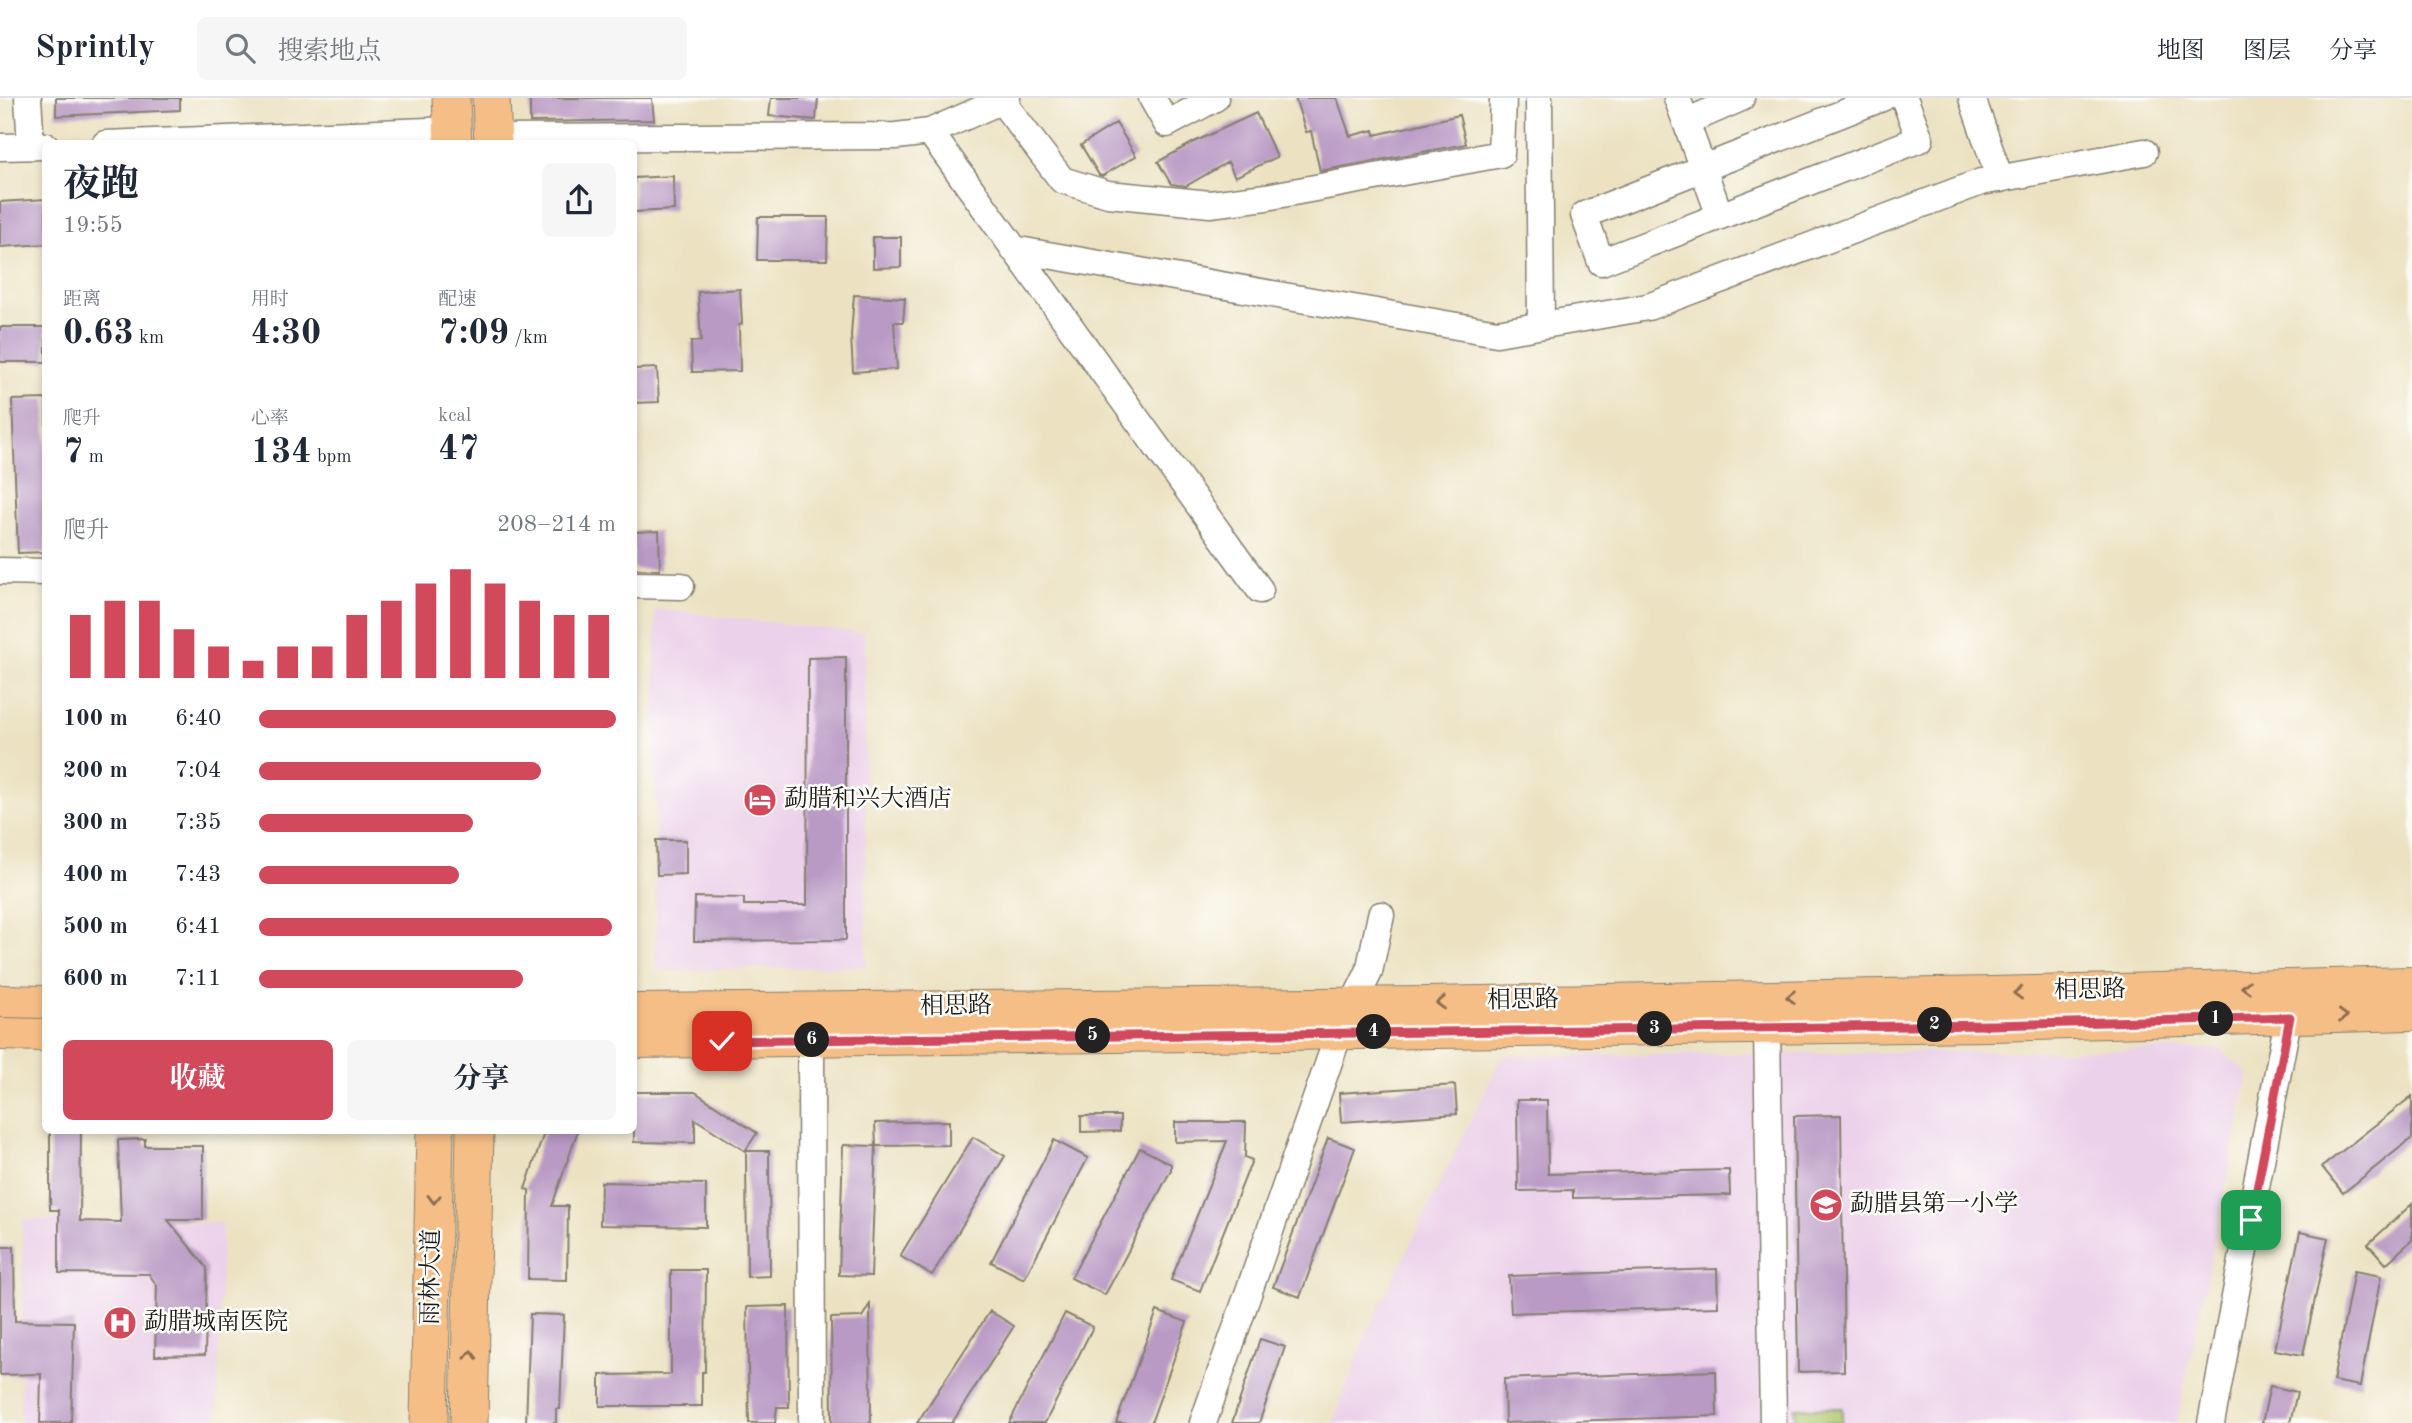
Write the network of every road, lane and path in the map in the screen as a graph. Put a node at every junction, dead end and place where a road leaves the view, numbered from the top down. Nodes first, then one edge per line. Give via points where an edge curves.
1 (28, 98) edge
2 (491, 98) edge
3 (1152, 98) edge
4 (1215, 98) edge
5 (1503, 98) edge
6 (1539, 98) edge
7 (1741, 98) edge
8 (1882, 98) edge
9 (1904, 98) edge
10 (1972, 98) edge
11 (1004, 99) edge
12 (1682, 110) edge
13 (453, 124) edge
14 (930, 132) junction
15 (175, 140) edge
16 (493, 140) edge
17 (574, 140) edge
18 (38, 146) edge
19 (0, 148) edge
20 (2144, 152) dead end
21 (1702, 169) junction
22 (2000, 179) junction
23 (1720, 216) junction
24 (1013, 249) junction
25 (1541, 326) junction
26 (0, 571) edge
27 (42, 572) edge
28 (637, 584) edge
29 (681, 586) dead end
30 (1260, 590) dead end
31 (1381, 915) dead end
32 (2412, 983) edge
33 (2294, 986) junction
34 (0, 1001) edge
35 (42, 1002) edge
36 (1353, 1004) junction
37 (637, 1010) edge
38 (2412, 1014) edge
39 (2290, 1017) junction
40 (1767, 1027) junction
41 (1339, 1032) junction
42 (0, 1034) edge
43 (42, 1035) edge
44 (811, 1040) junction
45 (637, 1042) edge
46 (435, 1134) edge
47 (475, 1134) edge
48 (429, 1423) edge
49 (470, 1423) edge
50 (813, 1423) edge
51 (1203, 1423) edge
52 (1773, 1423) edge
53 (2211, 1423) edge

1 - 18 street
2 - 16 highway
3 - 4 street via 1167,124
5 - 11 street via 1502,154 1210,204 1108,194 1062,180
6 - 25 street
7 - 12 street
8 - 21 street
9 - 23 street via 1920,139
10 - 22 street
11 - 14 street
12 - 21 street
13 - 15 street
14 - 17 street
14 - 24 street
18 - 19 street
20 - 22 street
21 - 23 street
21 - 23 street via 1584,215 1601,262
22 - 25 street via 1981,182 1648,307
24 - 25 street via 1497,333
24 - 30 street
26 - 27 street
28 - 29 street
31 - 36 street via 1369,972
32 - 33 main road, 相思路
33 -> 36 main road, 相思路
33 - 39 street
34 - 35 main road
36 - 37 main road, 相思路
36 - 41 street
39 -> 38 main road, 相思路
39 - 40 main road, 相思路
39 - 53 street
40 - 41 main road, 相思路
40 - 52 street
41 - 44 main road, 相思路
41 - 51 street
42 - 43 main road
44 - 45 main road, 相思路
44 - 50 street
46 -> 48 highway, 雨林大道
49 -> 47 highway, 雨林大道

